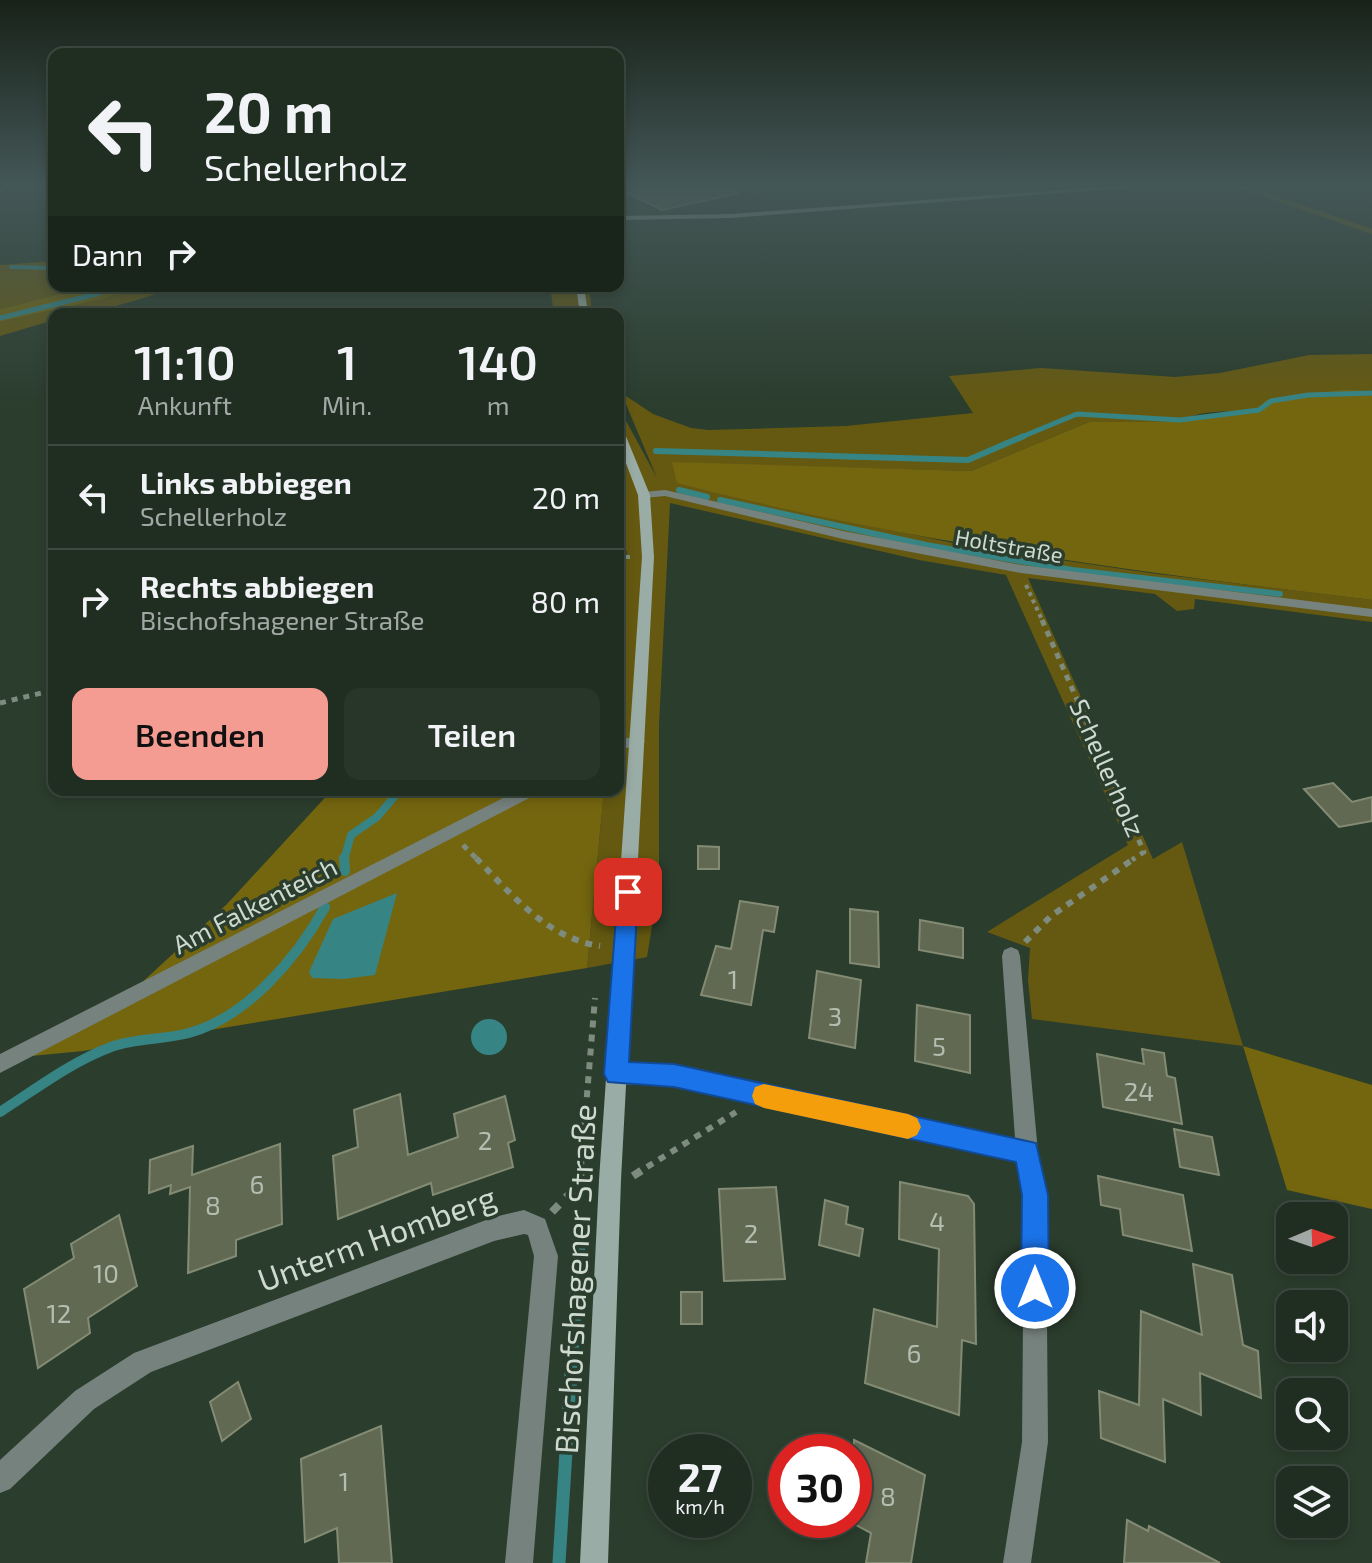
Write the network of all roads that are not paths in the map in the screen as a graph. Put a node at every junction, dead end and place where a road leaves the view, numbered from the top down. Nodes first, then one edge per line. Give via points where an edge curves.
1 (624, 444) edge
2 (644, 495) junction
3 (1372, 613) edge
4 (628, 743) edge
5 (521, 796) edge
6 (1011, 956) road end
7 (0, 1064) edge
8 (616, 1074) junction
9 (1027, 1152) junction
10 (0, 1479) edge
11 (519, 1563) edge
12 (594, 1563) edge
13 (1017, 1563) edge

1 - 2 street, Bischofshagener Straße
2 - 3 street, Holtstraße via 665,493 1021,569
2 - 4 street, Bischofshagener Straße via 648,557
4 - 8 street, Bischofshagener Straße
5 - 7 lane, Am Falkenteich
6 - 9 street
8 - 9 street via 674,1076
8 - 12 street, Bischofshagener Straße
9 - 13 street via 1035,1195 1035,1442
10 - 11 street, Unterm Homberg via 63,1415 104,1383 143,1362 524,1222 537,1227 546,1256

